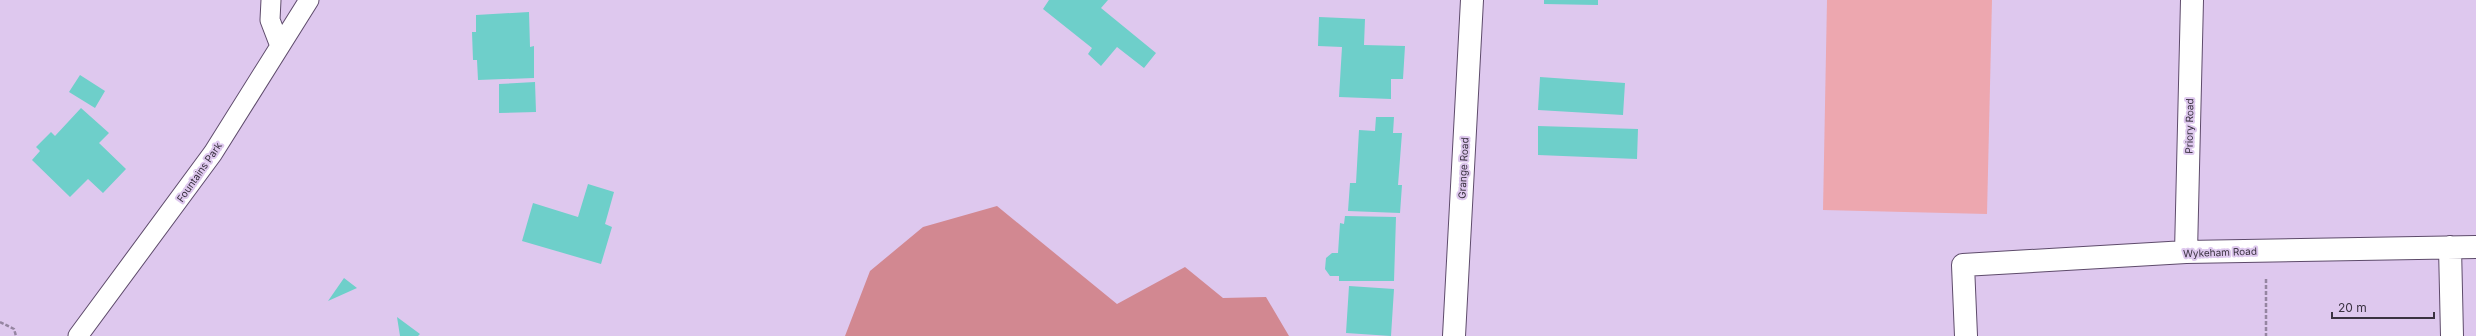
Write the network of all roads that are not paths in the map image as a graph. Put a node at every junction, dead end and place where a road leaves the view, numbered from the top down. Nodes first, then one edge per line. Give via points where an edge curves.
1 (270, 0) edge
2 (309, 0) edge
3 (1472, 0) edge
4 (2192, 0) edge
5 (280, 46) junction
6 (2450, 247) junction
7 (2476, 247) edge
8 (2186, 252) junction
9 (78, 336) edge
10 (1454, 336) edge
11 (1966, 336) edge
12 (2452, 336) edge

1 - 5 lane via 270,20
2 - 5 lane, Fountains Park
3 - 10 street, Grange Road
4 - 8 street, Priory Road
5 - 9 lane, Fountains Park via 213,153
6 - 7 street, Wykeham Road
6 - 8 street, Wykeham Road
6 - 12 street
8 - 11 street, Wykeham Road via 1963,265

